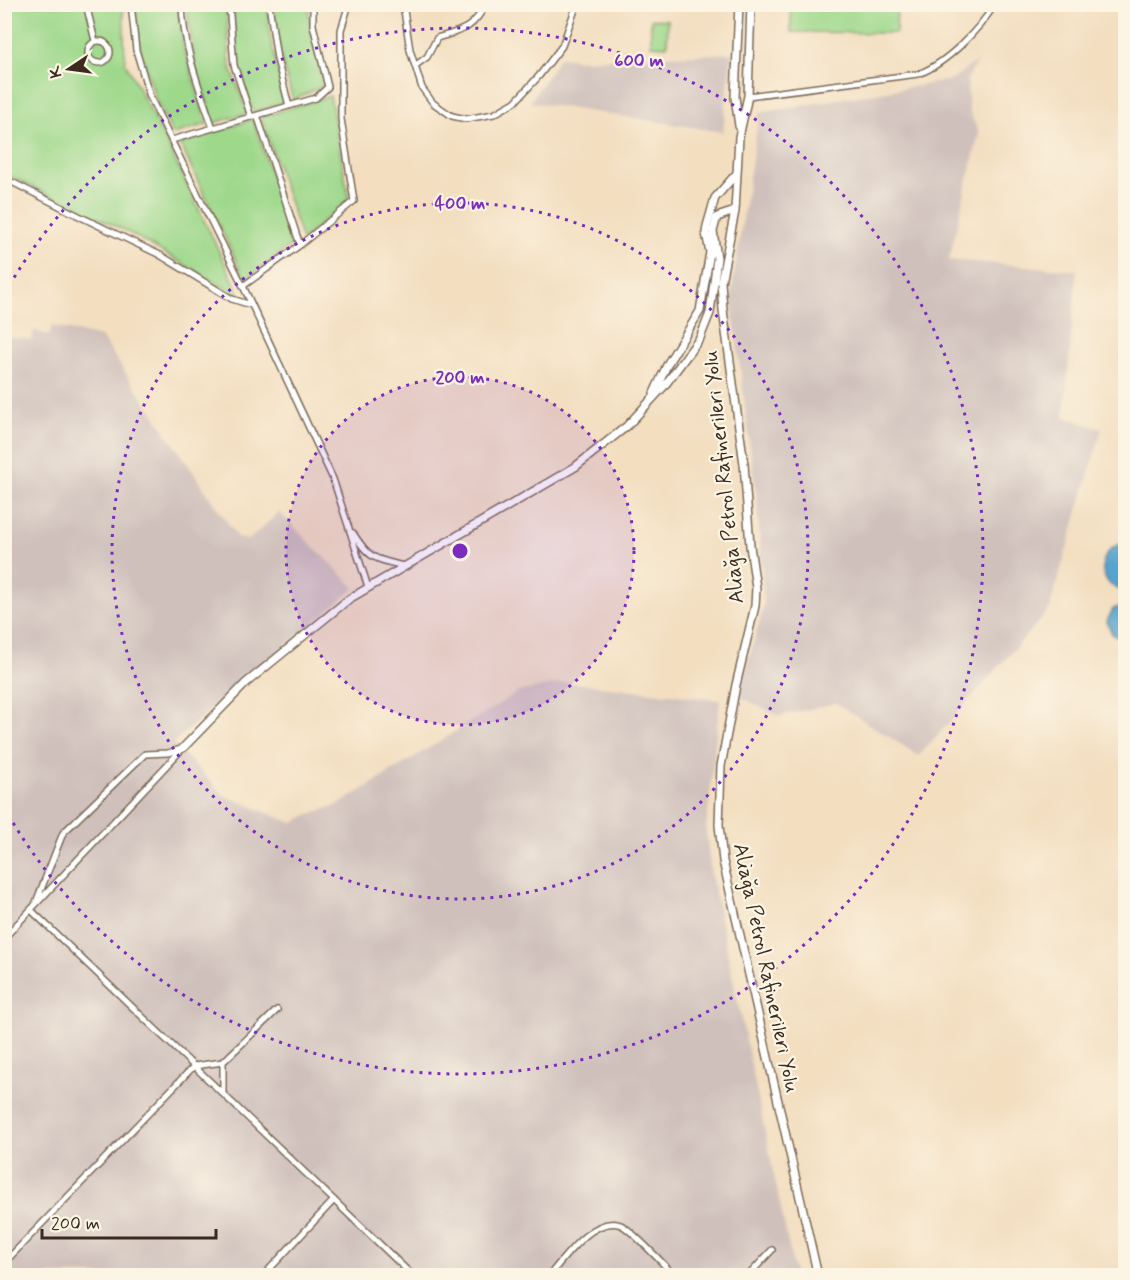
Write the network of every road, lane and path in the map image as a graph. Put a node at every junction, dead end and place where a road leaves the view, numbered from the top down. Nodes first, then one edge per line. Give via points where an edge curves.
1 (86, 4) edge
2 (131, 4) edge
3 (182, 4) edge
4 (229, 4) edge
5 (269, 4) edge
6 (312, 4) edge
7 (349, 4) edge
8 (404, 4) edge
9 (486, 4) edge
10 (577, 4) edge
11 (739, 4) edge
12 (751, 4) edge
13 (995, 4) edge
14 (95, 41) junction
15 (416, 65) junction
16 (748, 96) junction
17 (289, 106) junction
18 (254, 116) junction
19 (213, 128) junction
20 (740, 131) junction
21 (172, 140) junction
22 (737, 172) junction
23 (4, 178) edge
24 (735, 211) junction
25 (300, 245) junction
26 (707, 269) junction
27 (716, 271) junction
28 (705, 285) junction
29 (243, 286) junction
30 (713, 286) junction
31 (702, 299) junction
32 (711, 301) junction
33 (251, 305) junction
34 (651, 398) junction
35 (350, 529) junction
36 (404, 566) junction
37 (368, 587) junction
38 (183, 748) junction
39 (31, 910) junction
40 (4, 938) edge
41 (277, 1010) dead end
42 (224, 1062) junction
43 (194, 1066) junction
44 (223, 1093) junction
45 (334, 1200) junction
46 (772, 1250) dead end
47 (4, 1263) edge
48 (263, 1275) edge
49 (413, 1275) edge
50 (549, 1275) edge
51 (675, 1275) edge
52 (748, 1275) edge
53 (818, 1275) edge

1 - 14 street
2 - 21 street via 136,51 150,97
3 - 19 street via 190,55
4 - 18 street via 234,65
5 - 17 street
6 - 17 street via 328,87 316,98
7 - 25 street via 341,30 340,119 354,201
8 - 15 street
9 - 15 street via 477,21 437,38 427,57
10 - 15 street via 562,46 514,102 494,114 466,119 452,116 433,103 422,88
11 - 20 street via 735,98
12 - 16 street
13 - 16 street via 933,69
14 - 14 street via 88,49 89,56 94,62 105,61 110,52 108,45
16 - 20 street
17 - 18 street
18 - 19 street
18 - 25 street
19 - 21 street
20 - 22 street, Aliağa Petrol Rafinerileri Yolu
21 - 29 street
22 - 24 street, Aliağa Petrol Rafinerileri Yolu
22 - 26 street via 715,198 706,233 710,252
23 - 33 street via 160,255 232,299
24 - 27 street via 717,217 712,237
24 - 53 street, Aliağa Petrol Rafinerileri Yolu via 722,282 723,310 756,588 721,766 719,825 723,861
25 - 29 street
26 - 27 street
26 - 28 street
27 - 30 street
28 - 30 street
28 - 31 street
29 - 33 street
30 - 32 street
31 - 32 street
31 - 34 street via 700,311
32 - 34 street via 700,338
33 - 35 street via 327,464
34 - 36 street via 627,426 575,467
35 - 36 street via 375,559
35 - 37 street
36 - 37 street
37 - 38 street via 312,627 246,683
38 - 39 street
38 - 39 street via 145,754 63,833
39 - 40 street
39 - 43 street
41 - 42 street
42 - 43 street
42 - 44 street
43 - 44 street
43 - 47 street
44 - 45 street
45 - 48 street
45 - 49 street
46 - 52 street
50 - 51 street via 586,1235 614,1223 626,1228

